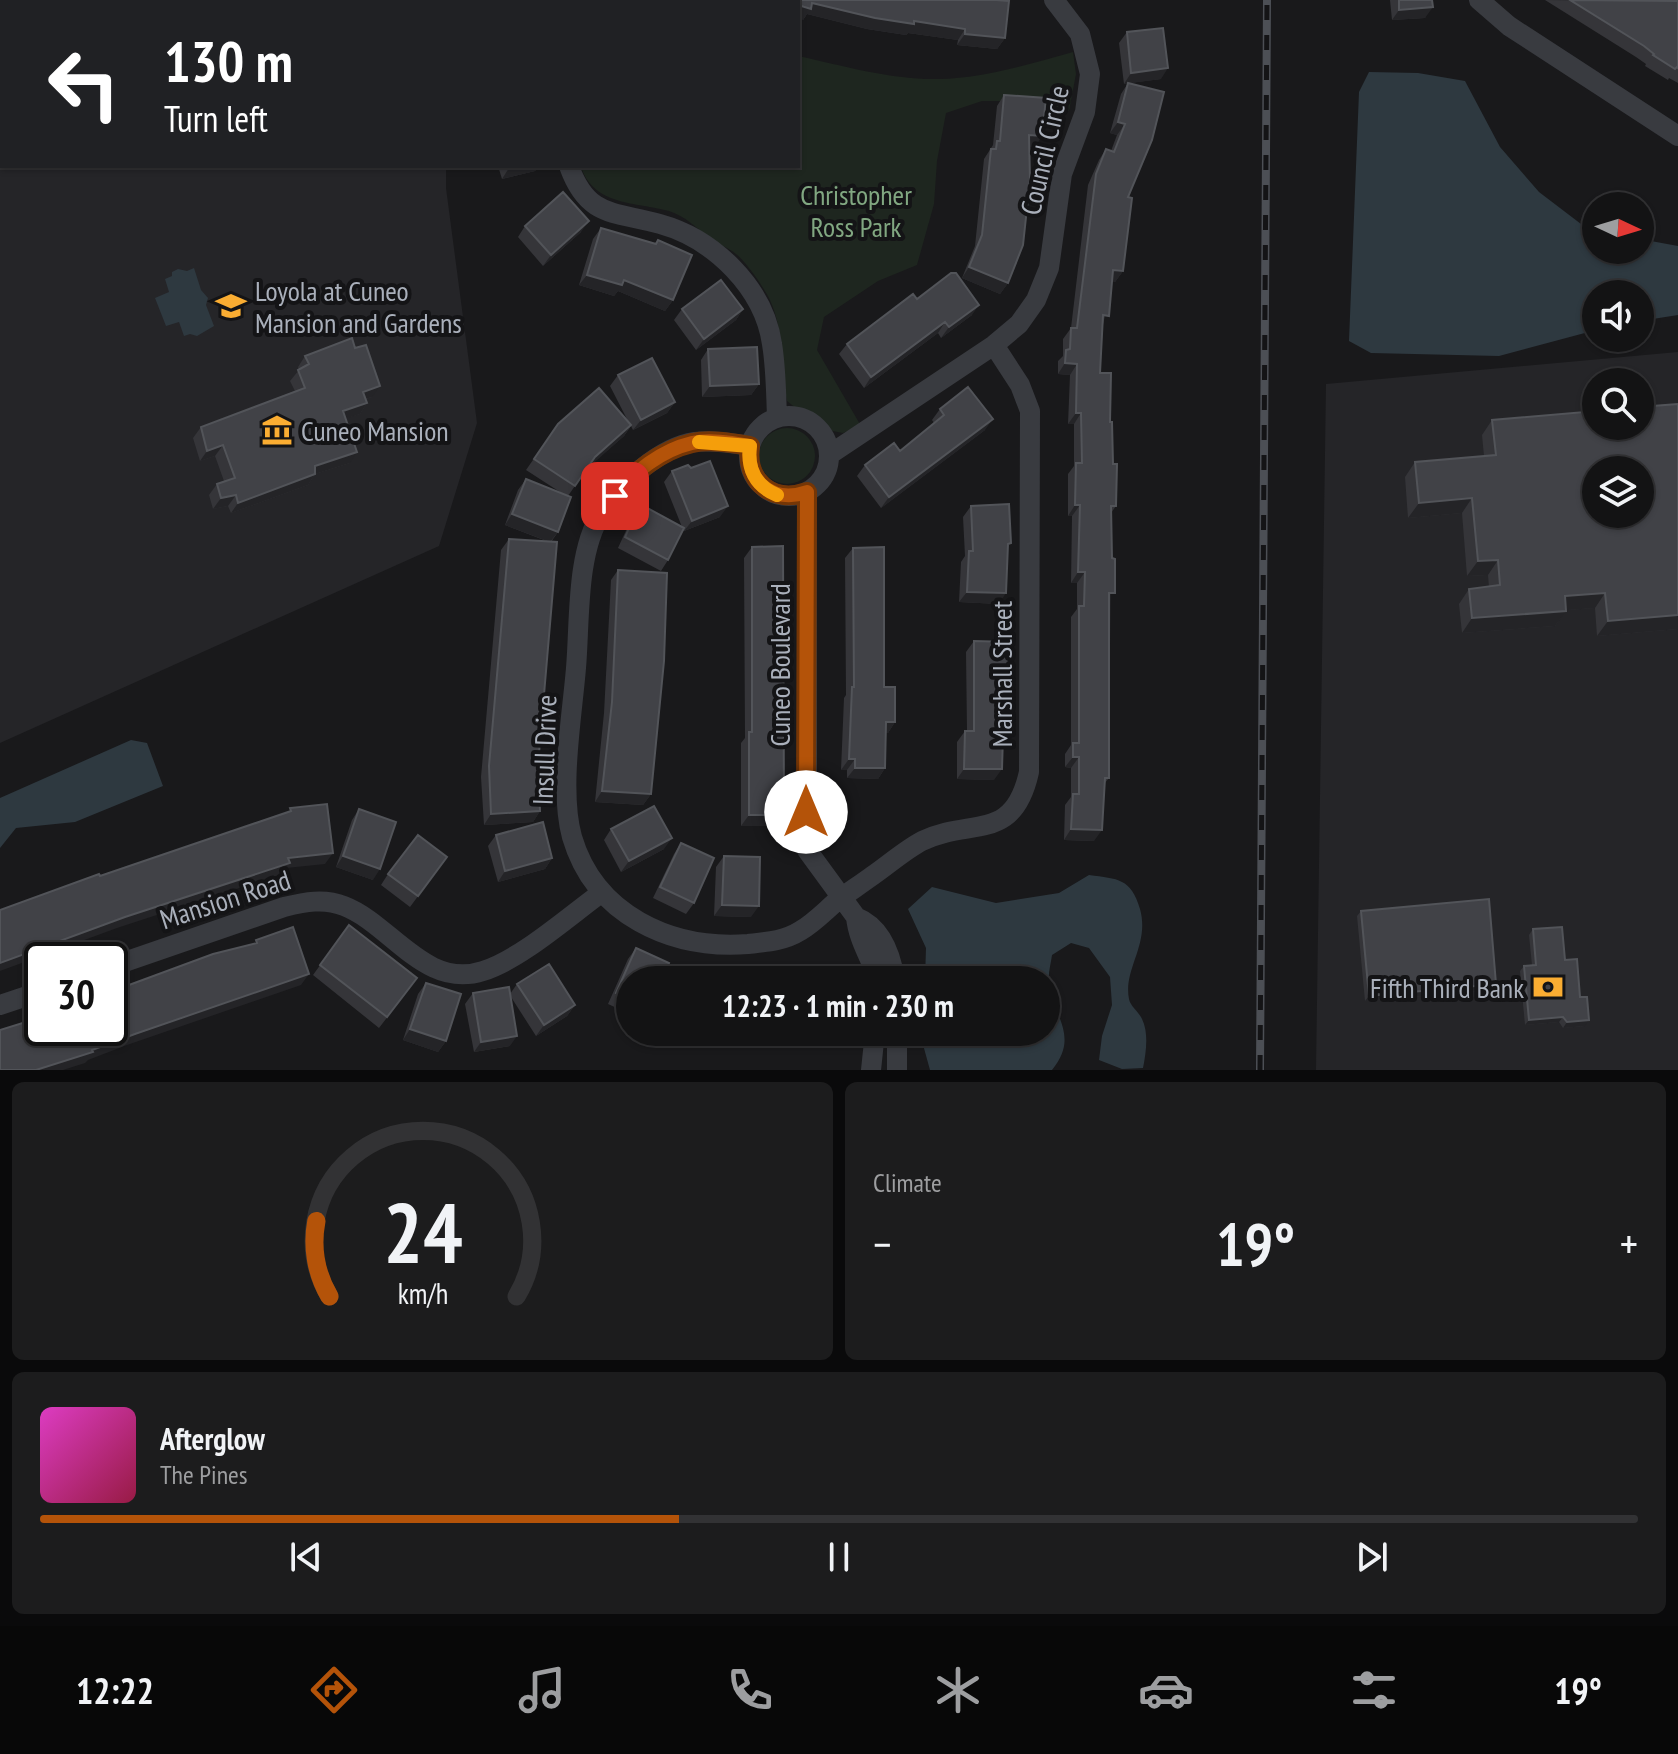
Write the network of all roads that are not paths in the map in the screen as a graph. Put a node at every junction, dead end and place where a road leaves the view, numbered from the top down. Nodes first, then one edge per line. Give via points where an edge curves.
1 (1054, 0) edge
2 (1479, 0) edge
3 (1678, 136) edge
4 (570, 168) edge
5 (994, 345) junction
6 (777, 417) junction
7 (750, 446) junction
8 (829, 455) junction
9 (807, 492) junction
10 (601, 893) junction
11 (840, 899) junction
12 (856, 917) junction
13 (128, 961) edge
14 (873, 966) edge
15 (891, 966) edge
16 (24, 997) edge
17 (0, 1005) edge
18 (874, 1046) edge
19 (897, 1046) edge
20 (871, 1070) edge
21 (897, 1070) edge

1 - 5 street, Council Circle via 1075,24 1086,48 1090,74 1085,112 1062,174 1049,268 1019,324
2 - 3 street via 1509,26
4 - 6 street via 594,207 684,233 727,261 761,306 772,341
5 - 8 street, Council Circle
5 - 11 street, Marshall Street via 1030,411 1026,788 1008,816 995,824 922,841
6 - 7 street via 759,428
6 - 8 street via 812,423
7 - 9 street via 750,469 763,488 784,496
7 - 10 street, Insull Drive via 693,442 629,477 600,515 584,559 567,796 572,835 585,870
8 - 9 street via 823,477
9 - 11 street, Cuneo Boulevard via 807,850
10 - 11 street, Insull Drive via 652,929 684,941 729,945 774,942 800,931
10 - 13 street, Mansion Road via 501,965 479,973 451,975 405,950 359,913 313,900
11 - 12 street, Cuneo Boulevard
12 - 14 street, Cuneo Boulevard via 857,935
12 - 15 street, Cuneo Boulevard via 871,923 882,938
16 - 17 street
18 - 20 street
19 - 21 street

